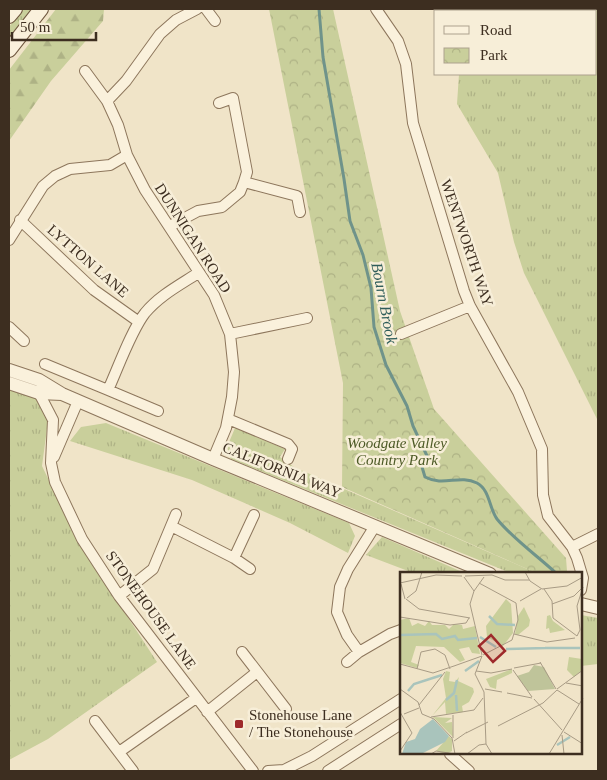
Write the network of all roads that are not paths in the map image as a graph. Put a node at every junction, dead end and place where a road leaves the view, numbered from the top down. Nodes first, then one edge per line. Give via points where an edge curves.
1 (14, 9) edge
2 (41, 9) edge
3 (197, 9) edge
4 (206, 9) edge
5 (376, 9) edge
6 (9, 16) edge
7 (215, 21) dead end
8 (9, 50) edge
9 (85, 71) dead end
10 (107, 101) junction
11 (219, 103) dead end
12 (127, 155) junction
13 (244, 182) junction
14 (300, 212) dead end
15 (20, 220) junction
16 (170, 226) junction
17 (9, 240) edge
18 (198, 273) junction
19 (470, 306) junction
20 (307, 318) dead end
21 (139, 322) junction
22 (9, 327) edge
23 (230, 334) junction
24 (401, 334) dead end
25 (24, 341) dead end
26 (45, 364) dead end
27 (9, 370) edge
28 (9, 384) edge
29 (108, 390) junction
30 (39, 394) junction
31 (62, 394) junction
32 (78, 401) junction
33 (158, 411) dead end
34 (228, 419) junction
35 (288, 459) dead end
36 (213, 460) junction
37 (51, 463) junction
38 (176, 514) dead end
39 (254, 515) dead end
40 (171, 526) junction
41 (375, 526) junction
42 (598, 534) edge
43 (572, 547) junction
44 (234, 558) junction
45 (250, 569) dead end
46 (485, 572) edge
47 (581, 572) edge
48 (119, 596) junction
49 (582, 604) edge
50 (598, 608) edge
51 (400, 630) edge
52 (242, 652) dead end
53 (359, 652) junction
54 (347, 662) dead end
55 (257, 672) junction
56 (196, 698) junction
57 (400, 700) edge
58 (286, 709) dead end
59 (207, 712) junction
60 (95, 721) dead end
61 (400, 725) edge
62 (119, 752) junction
63 (451, 755) edge
64 (250, 767) edge
65 (133, 771) edge
66 (266, 771) edge
67 (328, 771) edge
68 (469, 771) edge

1 - 6 main road
2 - 8 main road
3 - 10 street via 176,20 160,34
4 - 7 street
5 - 19 street, WENTWORTH WAY via 398,42 406,64 413,123
9 - 10 street, DUNNIGAN ROAD
10 - 12 street, DUNNIGAN ROAD
11 - 13 street via 233,98 247,172
12 - 15 street via 110,165 70,169 55,176 43,186
12 - 16 street, DUNNIGAN ROAD via 145,190
13 - 14 street via 297,196
13 - 16 street via 240,192 222,207 198,211
15 - 17 street
15 - 21 street, LYTTON LANE via 94,290
16 - 18 street, DUNNIGAN ROAD
18 - 21 street via 162,296
18 - 23 street, DUNNIGAN ROAD via 214,295
19 - 24 street
19 - 43 street, WENTWORTH WAY via 518,392 542,449 543,495 548,516
20 - 23 street
21 - 29 street
22 - 25 street
23 - 34 street, DUNNIGAN ROAD via 234,372
26 - 29 street
27 - 31 street, CALIFORNIA WAY via 40,380
28 - 30 street, CALIFORNIA WAY
29 - 33 street
30 - 31 street, CALIFORNIA WAY
30 - 37 street, STONEHOUSE LANE via 53,420
31 - 32 street, CALIFORNIA WAY
32 - 36 street, CALIFORNIA WAY
32 - 37 street
34 - 35 street via 288,444 292,450
34 - 36 street, DUNNIGAN ROAD
36 - 41 street, CALIFORNIA WAY
37 - 48 street, STONEHOUSE LANE via 55,482 82,539
38 - 40 street
39 - 44 street
40 - 44 street
40 - 48 street via 153,569
41 - 46 street, CALIFORNIA WAY
41 - 53 street via 348,568 340,587 337,612
42 - 43 street
43 - 47 street, WENTWORTH WAY
44 - 45 street
48 - 56 street, STONEHOUSE LANE
49 - 50 street
51 - 53 street
52 - 55 street
53 - 54 street
55 - 58 street
55 - 59 street
56 - 59 street, STONEHOUSE LANE
56 - 62 street
57 - 66 street via 312,756 284,770
59 - 64 street, STONEHOUSE LANE
60 - 62 street
61 - 67 street
62 - 65 street
63 - 68 street
64 - 66 street

